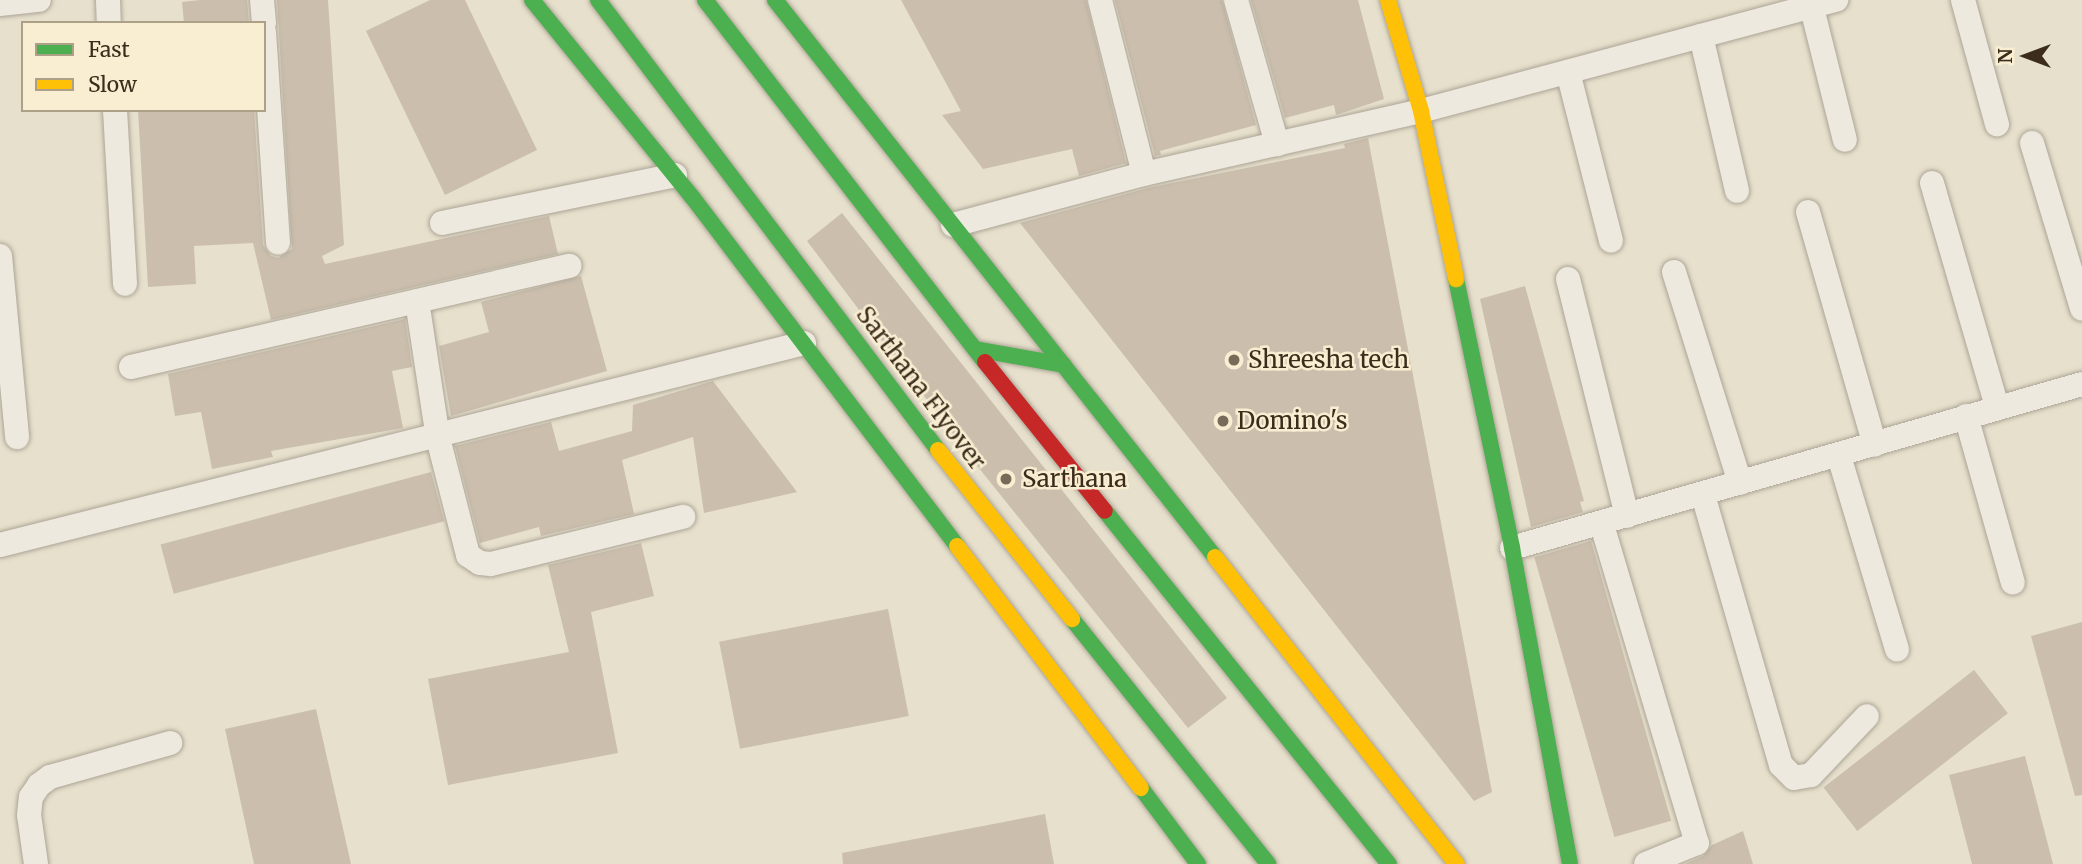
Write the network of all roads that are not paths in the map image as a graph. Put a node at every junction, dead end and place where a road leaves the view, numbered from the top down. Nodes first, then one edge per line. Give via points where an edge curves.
1 (40, 0) edge
2 (108, 0) edge
3 (262, 0) edge
4 (532, 0) edge
5 (598, 0) edge
6 (705, 0) edge
7 (775, 0) edge
8 (1100, 0) edge
9 (1236, 0) edge
10 (1388, 0) edge
11 (1836, 0) edge
12 (1963, 0) edge
13 (1811, 3) edge
14 (0, 4) edge
15 (109, 21) edge
16 (264, 21) edge
17 (1701, 36) junction
18 (266, 62) edge
19 (1568, 72) junction
20 (1421, 111) junction
21 (115, 112) edge
22 (1997, 124) dead end
23 (1845, 140) dead end
24 (2032, 143) dead end
25 (1277, 144) junction
26 (1144, 174) junction
27 (675, 175) junction
28 (1932, 183) dead end
29 (1737, 191) dead end
30 (1808, 212) dead end
31 (442, 223) dead end
32 (953, 225) junction
33 (1611, 241) dead end
34 (278, 243) dead end
35 (0, 256) edge
36 (570, 266) dead end
37 (1674, 272) dead end
38 (1568, 279) dead end
39 (125, 284) dead end
40 (417, 301) junction
41 (2, 305) edge
42 (2082, 309) edge
43 (804, 343) junction
44 (975, 349) junction
45 (1064, 365) junction
46 (131, 367) dead end
47 (2082, 384) edge
48 (1997, 407) junction
49 (1966, 416) junction
50 (17, 437) dead end
51 (438, 438) junction
52 (1875, 445) junction
53 (1839, 456) junction
54 (1740, 483) junction
55 (1703, 495) junction
56 (1627, 516) junction
57 (683, 517) dead end
58 (1602, 525) junction
59 (0, 545) edge
60 (1512, 548) junction
61 (2013, 583) dead end
62 (1897, 649) dead end
63 (1867, 716) dead end
64 (170, 743) dead end
65 (36, 864) edge
66 (1198, 864) edge
67 (1268, 864) edge
68 (1389, 864) edge
69 (1457, 864) edge
70 (1570, 864) edge
71 (1646, 864) edge

1 - 14 street
2 - 15 street
3 - 16 street
4 - 27 street
5 - 67 street, Sarthana Flyover via 957,475
6 - 44 street
7 - 32 street
8 - 26 street
9 - 25 street
10 - 20 street
11 - 13 street
12 - 22 street
13 - 17 street
13 - 23 street
17 - 19 street
17 - 29 street
18 - 34 street
19 - 20 street
19 - 33 street
20 - 25 street
20 - 60 street
21 - 39 street
24 - 42 street
25 - 26 street
26 - 32 street
27 - 31 street
27 - 43 street
28 - 48 street
30 - 52 street
32 - 45 street
35 - 41 street
36 - 40 street
37 - 54 street
38 - 56 street
40 - 46 street
40 - 51 street
41 - 50 street
43 - 51 street
43 - 66 street
44 - 45 street
44 - 68 street
45 - 69 street
47 - 48 street
48 - 49 street
49 - 52 street
49 - 61 street
51 - 57 street via 468,555 480,563
51 - 59 street
52 - 53 street
53 - 54 street
53 - 62 street
54 - 55 street
55 - 56 street
55 - 63 street via 1781,765 1794,778 1811,775
56 - 58 street
58 - 60 street
58 - 71 street via 1697,843
60 - 70 street
64 - 65 street via 50,777 39,785 31,797 29,815

